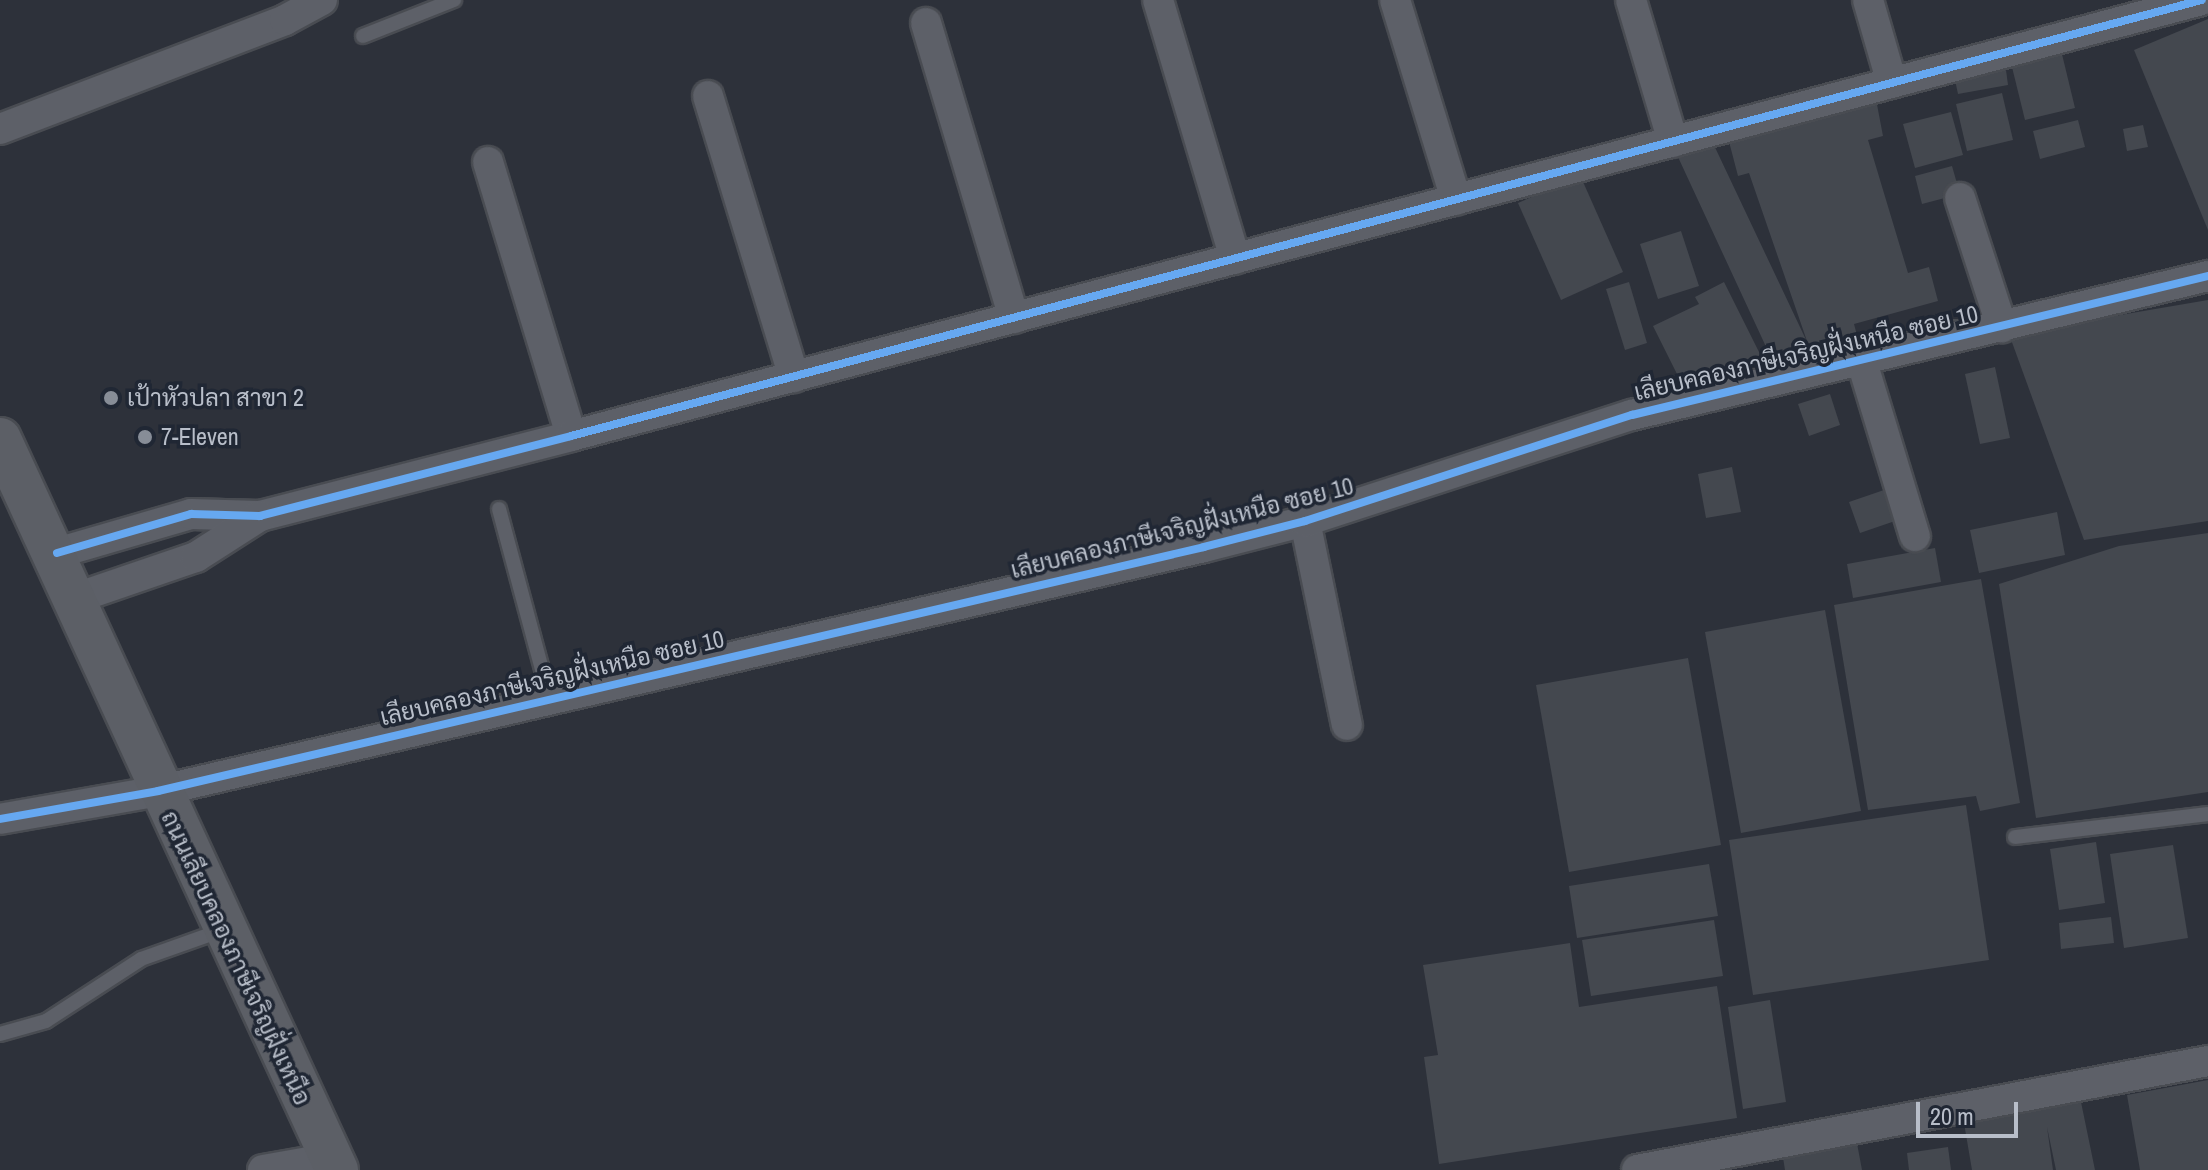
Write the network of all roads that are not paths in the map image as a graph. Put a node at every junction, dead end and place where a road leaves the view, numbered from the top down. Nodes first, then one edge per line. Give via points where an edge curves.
1 (322, 0) edge
2 (454, 0) edge
3 (1158, 0) edge
4 (1395, 0) edge
5 (1631, 0) edge
6 (1868, 0) edge
7 (2202, 0) edge
8 (2099, 13) edge
9 (926, 23) dead end
10 (363, 36) dead end
11 (1892, 83) junction
12 (708, 96) dead end
13 (0, 129) edge
14 (1673, 142) junction
15 (488, 162) dead end
16 (1960, 198) dead end
17 (1456, 200) junction
18 (1235, 259) junction
19 (2208, 276) edge
20 (1014, 318) junction
21 (2002, 327) junction
22 (1862, 362) junction
23 (794, 377) junction
24 (571, 436) junction
25 (0, 439) edge
26 (499, 509) dead end
27 (260, 516) junction
28 (1305, 521) junction
29 (1915, 536) dead end
30 (57, 553) junction
31 (76, 598) junction
32 (550, 699) junction
33 (1347, 725) dead end
34 (158, 791) junction
35 (2208, 814) edge
36 (0, 819) edge
37 (2015, 837) dead end
38 (223, 929) junction
39 (0, 1034) edge
40 (2208, 1061) edge
41 (334, 1164) edge
42 (263, 1170) edge
43 (1637, 1170) edge

1 - 13 street via 285,20
2 - 10 lane
3 - 18 street
4 - 17 street
5 - 14 street
6 - 11 street
7 - 8 street
8 - 11 street
9 - 20 street
11 - 14 street
12 - 23 street
14 - 17 street
15 - 24 street
16 - 21 street
17 - 18 street
18 - 20 street
19 - 21 street, เลียบคลองภาษีเจริญฝั่งเหนือ ซอย 10
20 - 23 street
21 - 22 street, เลียบคลองภาษีเจริญฝั่งเหนือ ซอย 10
22 - 28 street, เลียบคลองภาษีเจริญฝั่งเหนือ ซอย 10 via 1632,415
22 - 29 street
23 - 24 street
24 - 27 street
25 - 30 main road, ถนนเลียบคลองภาษีเจริญฝั่งเหนือ
26 - 32 lane
27 - 30 street via 191,514
27 - 31 street via 196,557
28 - 32 street, เลียบคลองภาษีเจริญฝั่งเหนือ ซอย 10
28 - 33 street
30 - 31 main road, ถนนเลียบคลองภาษีเจริญฝั่งเหนือ
31 - 34 main road, ถนนเลียบคลองภาษีเจริญฝั่งเหนือ
32 - 34 street, เลียบคลองภาษีเจริญฝั่งเหนือ ซอย 10
34 - 36 street, เลียบคลองภาษีเจริญฝั่งเหนือ ซอย 10
34 - 38 main road, ถนนเลียบคลองภาษีเจริญฝั่งเหนือ
35 - 37 lane
38 - 39 lane via 141,959 46,1021
38 - 41 main road, ถนนเลียบคลองภาษีเจริญฝั่งเหนือ
40 - 43 street
41 - 42 street

